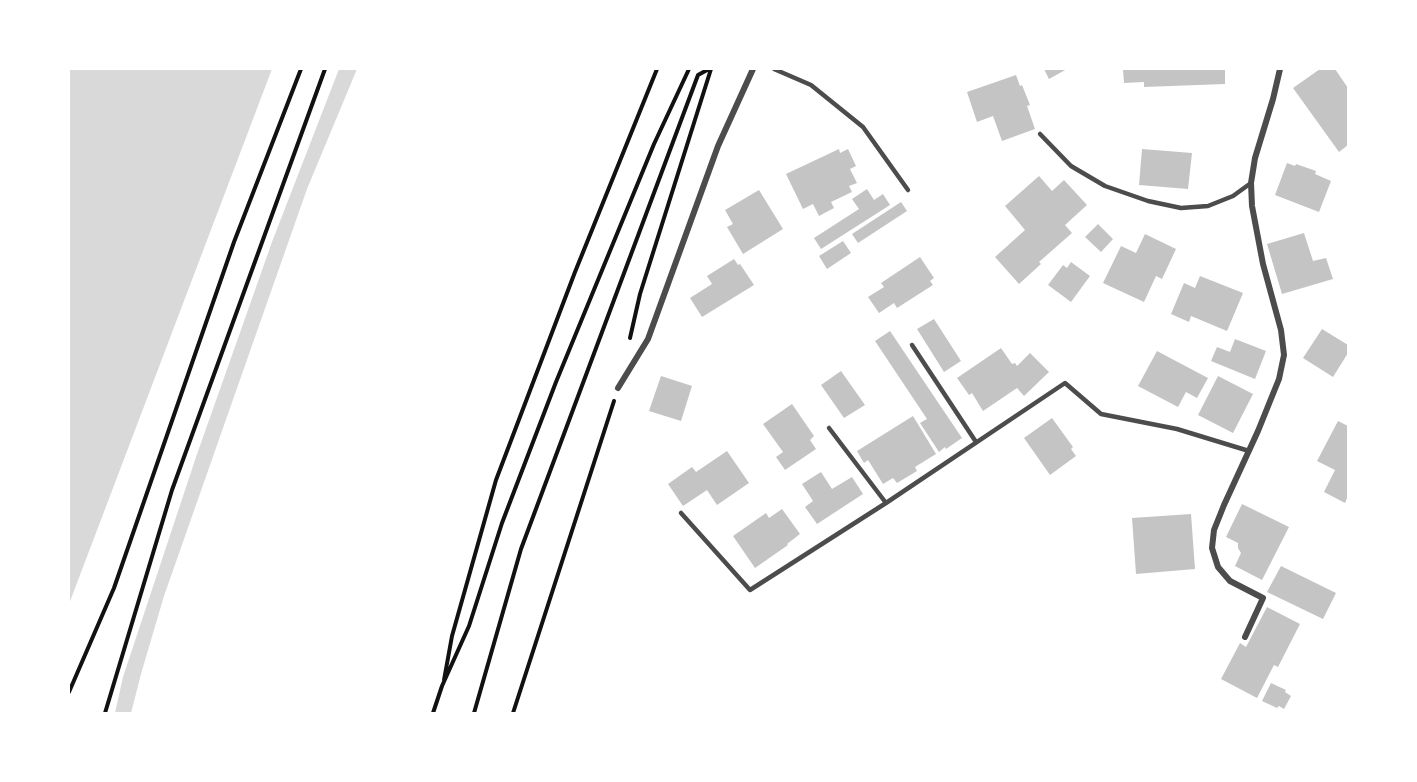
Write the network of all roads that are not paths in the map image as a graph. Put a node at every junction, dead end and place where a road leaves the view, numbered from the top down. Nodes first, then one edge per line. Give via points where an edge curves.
1 (753, 69) edge
2 (774, 69) edge
3 (1280, 69) edge
4 (1040, 134) dead end
5 (1251, 183) junction
6 (908, 190) dead end
7 (912, 345) dead end
8 (618, 388) road end
9 (829, 428) dead end
10 (976, 442) junction
11 (1249, 451) junction
12 (886, 503) junction
13 (681, 513) dead end
14 (1245, 637) dead end

1 - 8 street via 718,146 648,339
2 - 6 lane via 811,85 863,127
3 - 5 street
4 - 5 lane via 1071,166 1105,186 1148,201 1181,208 1208,206
5 - 11 street via 1254,218 1284,355 1279,380
7 - 10 lane
9 - 12 lane
10 - 11 lane via 1065,383 1101,414 1178,429
10 - 12 lane
11 - 14 street via 1214,530 1212,548 1218,567 1230,581 1263,598
12 - 13 lane via 750,590

